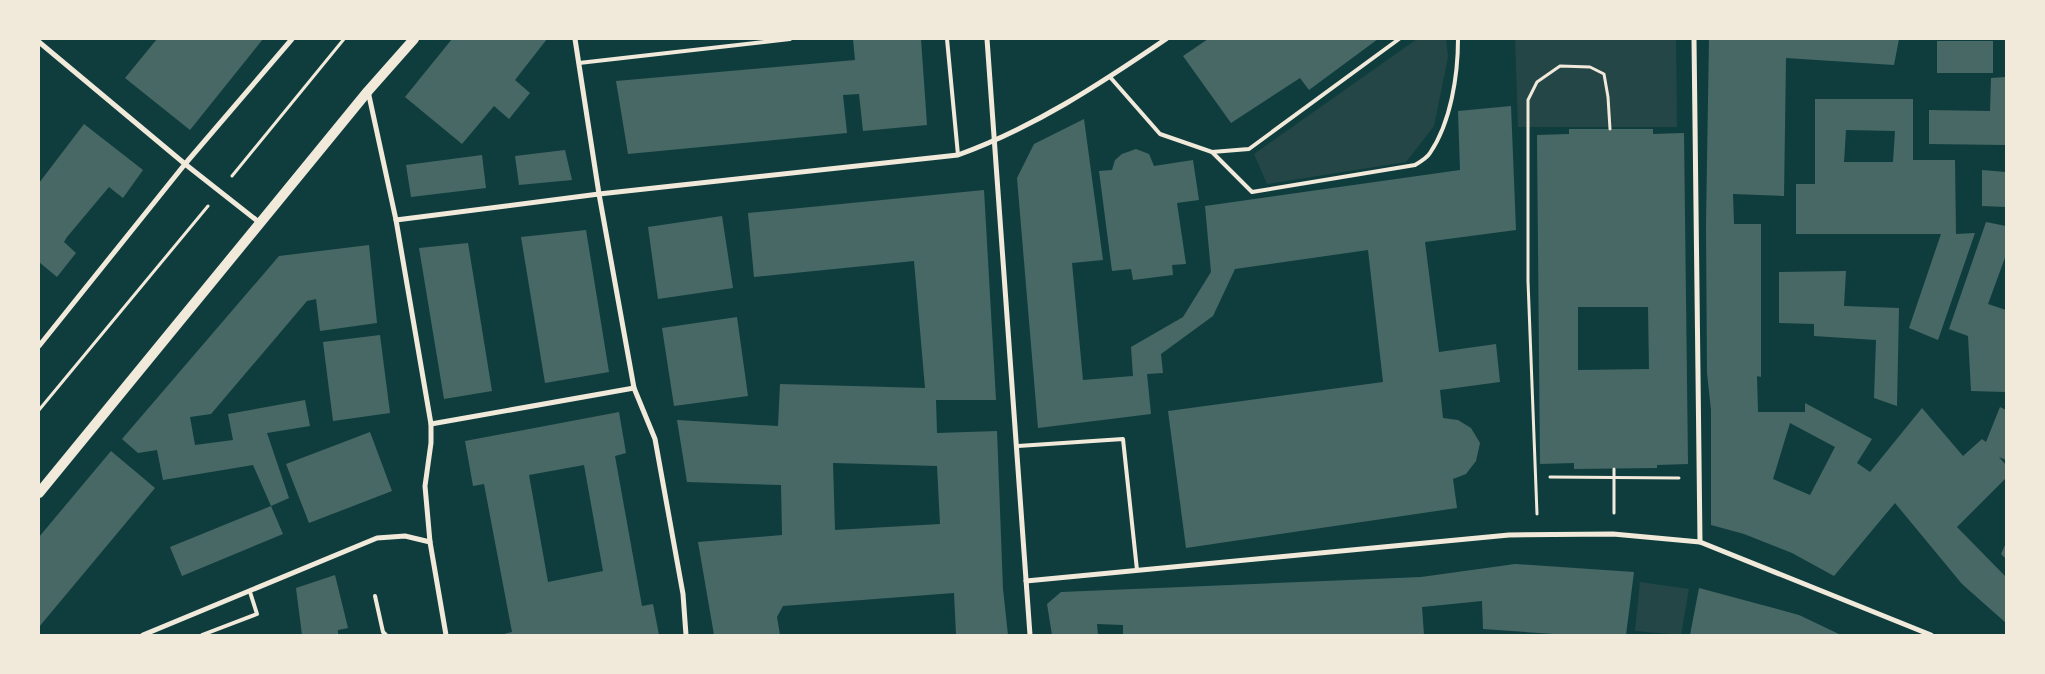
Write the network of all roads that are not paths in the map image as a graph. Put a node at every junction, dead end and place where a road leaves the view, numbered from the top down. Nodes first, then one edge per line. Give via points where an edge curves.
1 (292, 39) edge
2 (414, 39) edge
3 (575, 39) edge
4 (947, 39) edge
5 (987, 39) edge
6 (1166, 39) edge
7 (1399, 39) edge
8 (1458, 39) edge
9 (1694, 39) edge
10 (790, 40) edge
11 (39, 42) edge
12 (578, 64) junction
13 (1110, 77) junction
14 (368, 91) junction
15 (995, 142) junction
16 (1212, 152) junction
17 (958, 155) junction
18 (185, 164) junction
19 (599, 194) junction
20 (396, 220) junction
21 (260, 224) junction
22 (39, 346) edge
23 (634, 388) junction
24 (431, 424) junction
25 (1018, 446) junction
26 (39, 493) edge
27 (430, 542) junction
28 (1700, 542) junction
29 (1137, 570) junction
30 (1026, 581) junction
31 (250, 592) junction
32 (375, 596) dead end
33 (144, 635) edge
34 (202, 635) edge
35 (386, 635) edge
36 (446, 635) edge
37 (686, 635) edge
38 (1030, 635) edge
39 (1931, 635) edge

1 - 18 street
2 - 14 main road
3 - 12 street
4 - 17 lane
5 - 15 street
6 - 13 street
7 - 16 lane via 1249,149
8 - 16 lane via 1458,67 1444,125 1430,155 1416,165 1252,192
9 - 28 street
10 - 12 lane
11 - 18 street
12 - 19 street
13 - 15 street
13 - 16 lane via 1160,134
14 - 20 street
14 - 21 main road
15 - 17 street
15 - 25 street
17 - 19 street
18 - 21 street
18 - 22 street
19 - 20 street
19 - 23 street
20 - 24 street
21 - 26 main road
23 - 24 street
23 - 37 street via 656,439 683,594
24 - 27 street via 425,486
25 - 29 lane via 1124,440
25 - 30 street
27 - 31 street via 405,536 377,538
27 - 36 street
28 - 29 street via 1613,534 1509,535
28 - 39 street
29 - 30 street
30 - 38 street
31 - 33 street
31 - 34 lane via 257,614
32 - 35 lane

